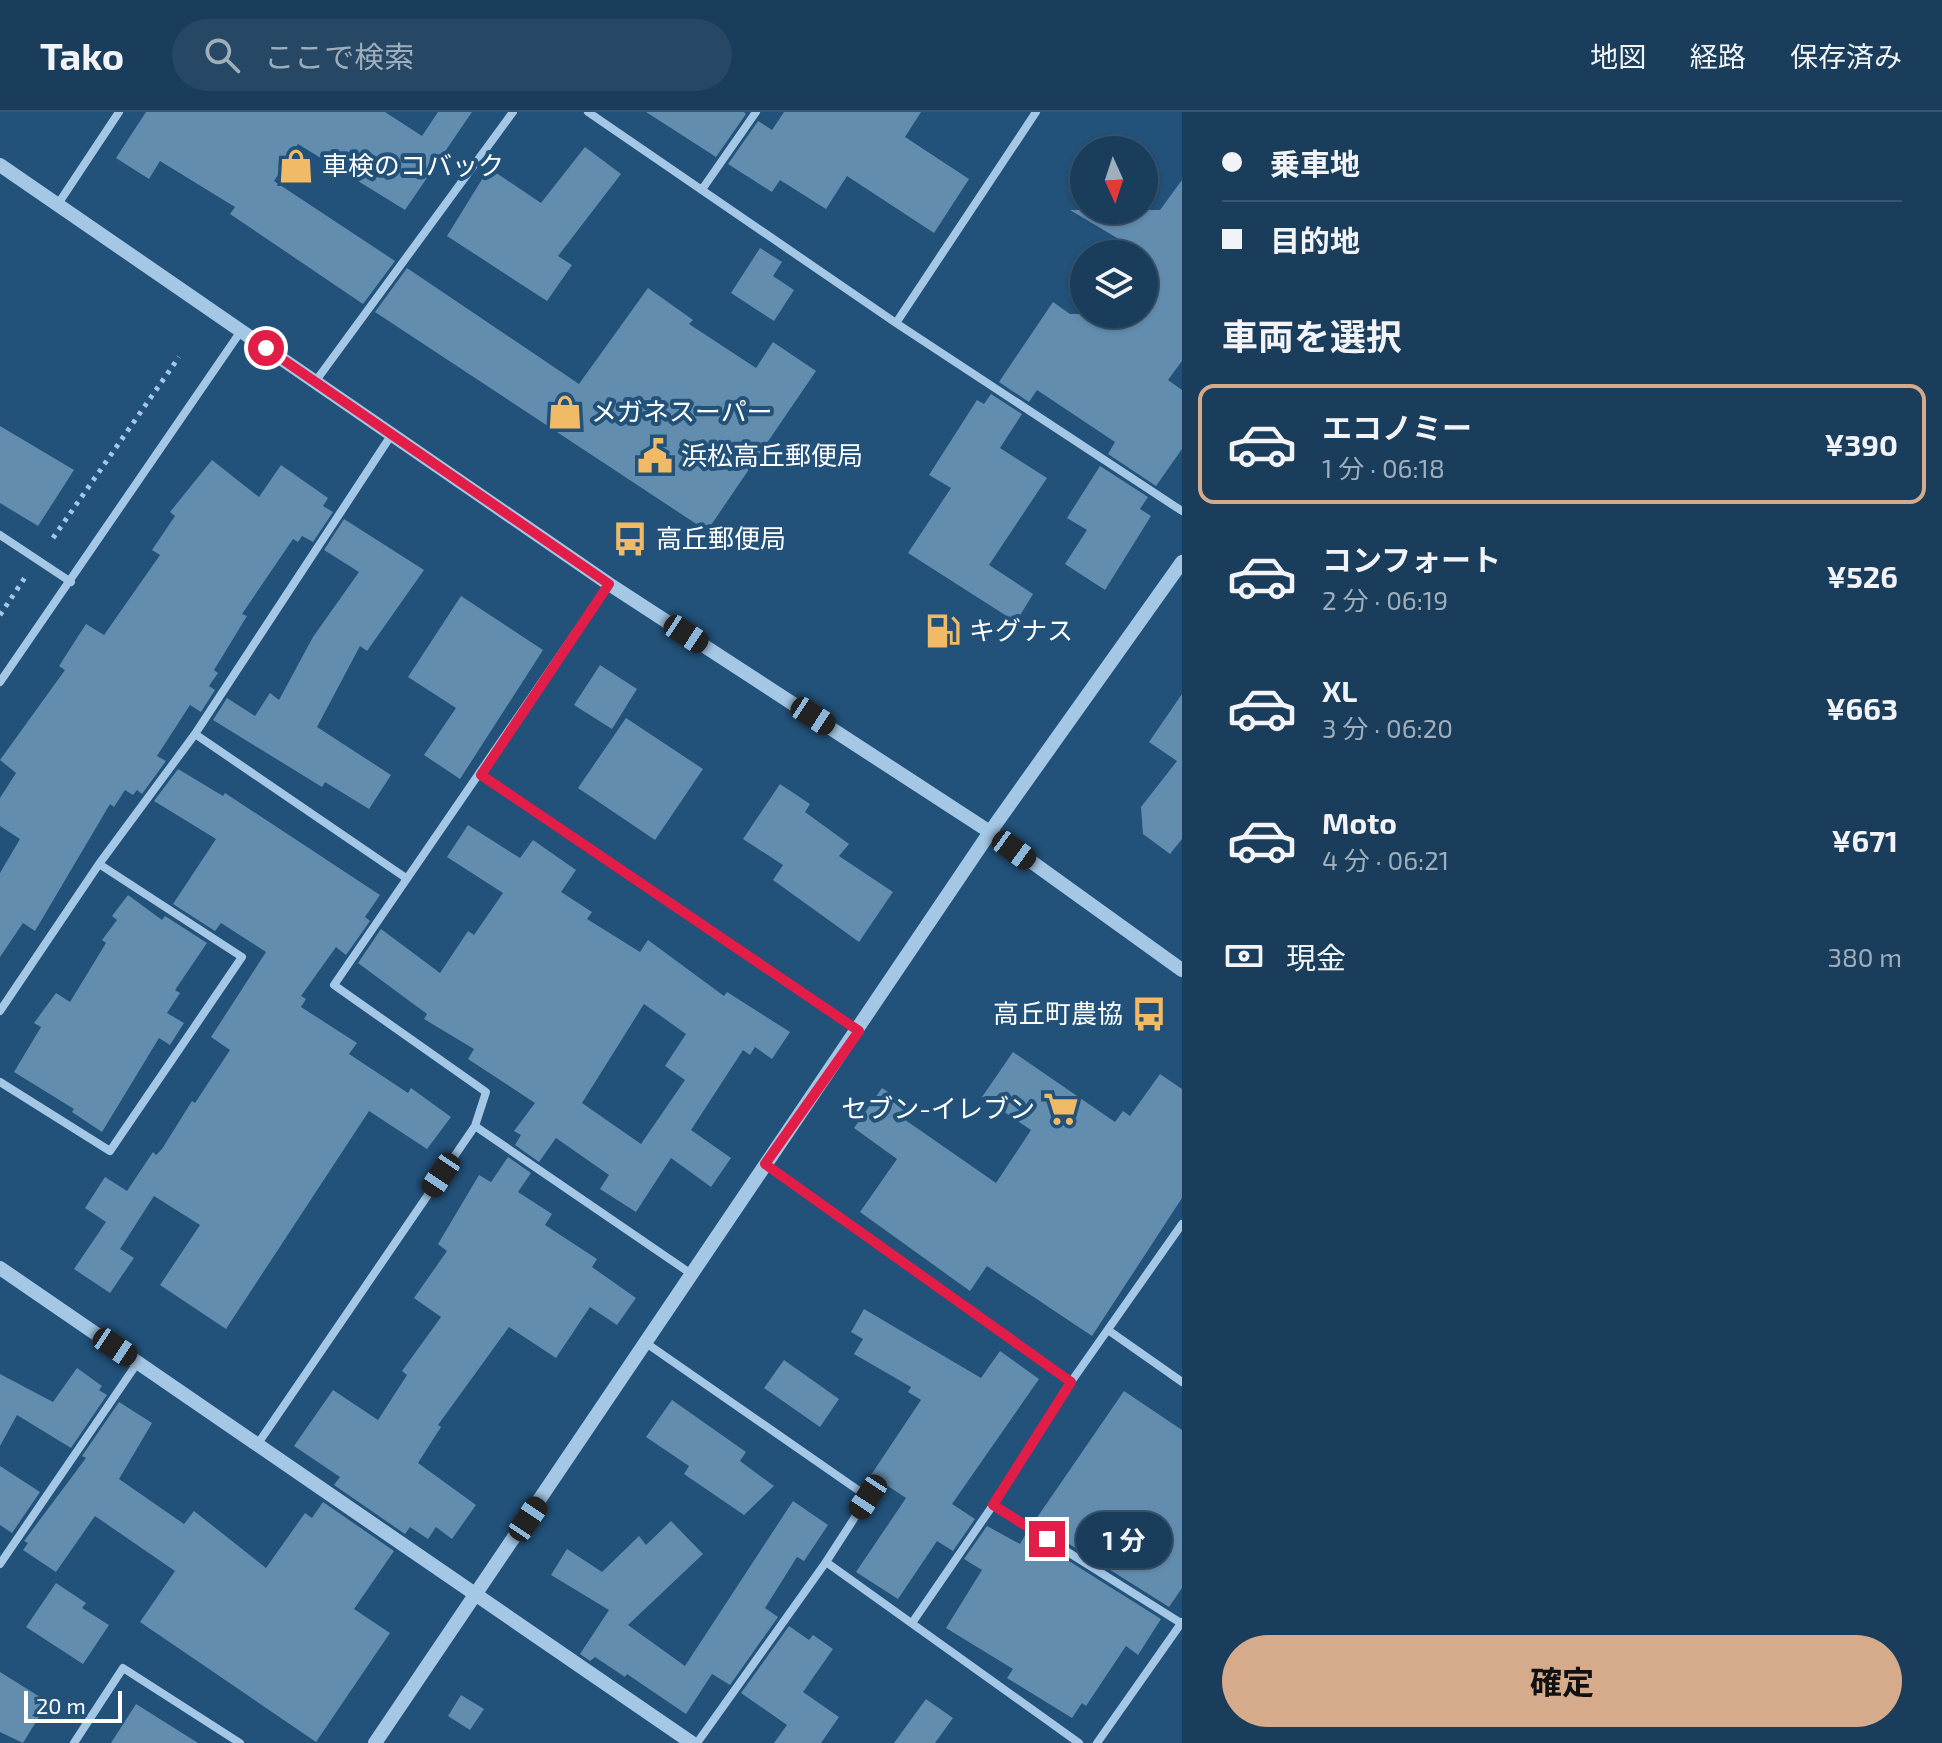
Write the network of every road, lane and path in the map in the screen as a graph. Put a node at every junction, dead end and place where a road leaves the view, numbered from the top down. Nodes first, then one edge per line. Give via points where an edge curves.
1 (119, 112) edge
2 (513, 112) edge
3 (588, 112) edge
4 (756, 112) edge
5 (1036, 112) edge
6 (0, 165) edge
7 (703, 188) junction
8 (58, 204) junction
9 (896, 323) junction
10 (241, 331) junction
11 (179, 357) dead end
12 (315, 382) junction
13 (392, 434) junction
14 (1182, 511) edge
15 (0, 535) edge
16 (53, 538) dead end
17 (1182, 562) edge
18 (27, 575) dead end
19 (71, 582) junction
20 (609, 584) junction
21 (0, 615) edge
22 (0, 682) edge
23 (195, 734) junction
24 (481, 775) junction
25 (990, 832) junction
26 (99, 864) junction
27 (406, 878) junction
28 (1182, 970) edge
29 (0, 1011) edge
30 (859, 1031) junction
31 (0, 1082) edge
32 (475, 1126) junction
33 (765, 1164) junction
34 (1182, 1224) edge
35 (0, 1268) edge
36 (690, 1273) junction
37 (1108, 1330) junction
38 (646, 1343) junction
39 (138, 1362) junction
40 (1071, 1382) junction
41 (1182, 1382) edge
42 (257, 1445) junction
43 (993, 1505) junction
44 (826, 1562) junction
45 (0, 1564) edge
46 (477, 1594) junction
47 (912, 1623) junction
48 (1182, 1623) edge
49 (74, 1743) edge
50 (240, 1743) edge
51 (375, 1743) edge
52 (694, 1743) edge
53 (1079, 1743) edge
54 (1097, 1743) edge

1 - 8 street
2 - 12 street
3 - 7 street
4 - 7 street
5 - 9 street
6 - 8 street
7 - 9 street
8 - 10 street
9 - 14 street
10 - 12 street
10 - 19 street
11 - 16 path
12 - 13 street
13 - 20 street
13 - 23 street
15 - 19 street
17 - 25 street
18 - 21 path
19 - 22 street
20 - 24 street
20 - 25 street
23 - 26 street
23 - 27 street
24 - 27 street
24 - 30 street
25 - 28 street
25 - 30 street
26 - 29 street
26 - 31 street via 242,957 110,1151
27 - 32 street via 334,985 486,1092
30 - 33 street
32 - 36 street
32 - 42 street
33 - 36 street
33 - 40 street
34 - 37 street
35 - 39 street
36 - 38 street
37 - 40 street
37 - 41 street
38 - 44 street via 868,1497
38 - 46 street
39 - 42 street
39 - 45 street
40 - 43 street
42 - 46 street
43 - 47 street
43 - 48 street
44 - 47 street
44 - 52 street
46 - 51 street
46 - 52 street
47 - 53 street
48 - 54 street
49 - 50 street via 123,1668

